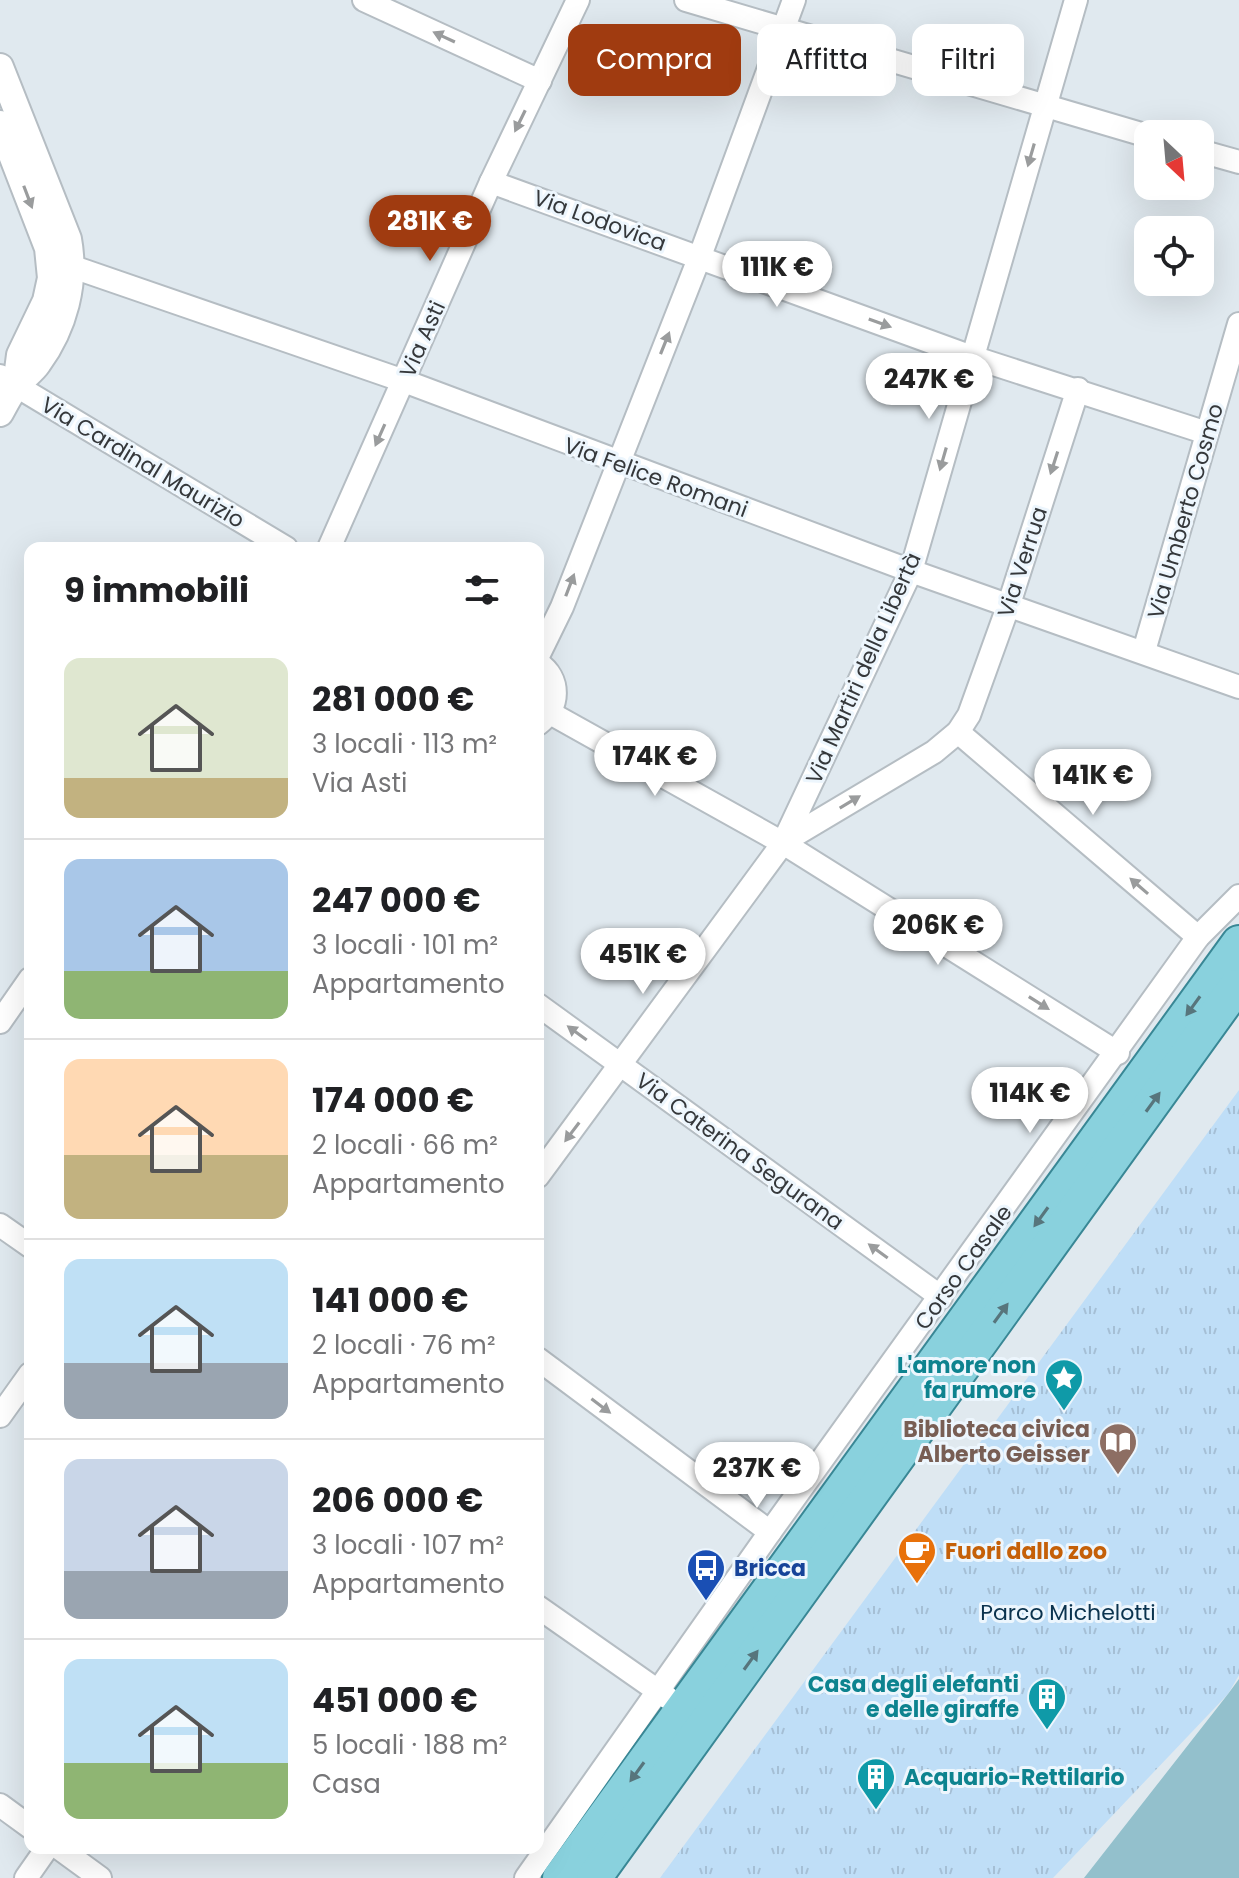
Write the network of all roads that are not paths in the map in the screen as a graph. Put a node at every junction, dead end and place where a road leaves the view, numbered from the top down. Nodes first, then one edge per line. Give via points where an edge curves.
1 (364, 0) edge
2 (578, 0) edge
3 (686, 0) edge
4 (794, 0) edge
5 (1076, 0) edge
6 (760, 24) edge
7 (785, 24) edge
8 (896, 64) edge
9 (0, 67) edge
10 (540, 81) junction
11 (758, 96) edge
12 (1045, 107) junction
13 (0, 124) edge
14 (1134, 132) edge
15 (1214, 155) edge
16 (1239, 162) edge
17 (491, 182) junction
18 (700, 256) junction
19 (73, 267) junction
20 (1239, 324) edge
21 (972, 357) junction
22 (8, 381) edge
23 (404, 381) junction
24 (1078, 389) junction
25 (0, 413) edge
26 (1207, 433) junction
27 (617, 463) junction
28 (276, 542) edge
29 (332, 542) edge
30 (911, 571) junction
31 (1009, 604) junction
32 (544, 644) edge
33 (1144, 651) junction
34 (544, 670) edge
35 (1239, 687) edge
36 (544, 718) edge
37 (958, 732) junction
38 (783, 843) junction
39 (1239, 896) edge
40 (1239, 918) edge
41 (1198, 937) junction
42 (1239, 943) edge
43 (1239, 983) edge
44 (24, 992) edge
45 (544, 1009) edge
46 (0, 1022) edge
47 (1118, 1053) junction
48 (621, 1065) junction
49 (544, 1168) edge
50 (0, 1225) edge
51 (24, 1242) edge
52 (941, 1297) junction
53 (544, 1363) edge
54 (24, 1382) edge
55 (0, 1416) edge
56 (770, 1532) junction
57 (544, 1611) edge
58 (682, 1708) junction
59 (0, 1805) edge
60 (24, 1823) edge
61 (43, 1854) edge
62 (67, 1854) edge
63 (26, 1878) edge
64 (100, 1878) edge
65 (526, 1878) edge
66 (560, 1878) edge
67 (594, 1878) edge

10 -> 1 street
2 - 10 street, Via Asti
3 - 6 street
4 - 7 street
5 - 12 street, Via Martiri della Libertà
8 - 12 street
9 - 19 street via 68,239
10 -> 17 street, Via Asti
11 - 18 street
12 - 14 street
12 -> 21 street, Via Martiri della Libertà
13 -> 22 street via 48,248 51,278 46,301
15 - 16 street
17 - 18 street, Via Lodovica
17 - 23 street, Via Asti
18 -> 21 street, Via Lodovica
27 -> 18 street
19 - 22 street via 59,322 38,364
19 - 23 street, Via Felice Romani
20 - 26 street, Via Umberto Cosmo
21 - 24 street, Via Lodovica
21 -> 30 street, Via Martiri della Libertà
22 - 25 street
22 - 28 street, Via Cardinal Maurizio
23 - 27 street, Via Felice Romani
23 -> 29 street, Via Asti
24 - 26 street, Via Lodovica
24 -> 31 street, Via Verrua
26 - 33 street, Via Umberto Cosmo
27 - 30 street, Via Felice Romani
32 -> 27 street
30 - 31 street, Via Felice Romani
30 - 38 street, Via Martiri della Libertà
31 - 33 street, Via Felice Romani
31 - 37 street, Via Verrua
33 - 35 street, Via Felice Romani
34 - 36 street via 556,694
36 - 38 street
38 -> 37 street via 934,752
41 -> 37 street
38 -> 47 street
38 - 48 street, Via Martiri della Libertà
39 - 41 street, Corso Casale
40 - 41 street
41 - 47 street, Corso Casale
42 -> 58 main road, Corso Casale
58 -> 43 main road, Corso Casale
44 - 46 street
48 -> 45 street, Via Caterina Segurana
47 - 52 street, Corso Casale
48 -> 49 street, Via Martiri della Libertà
52 -> 48 street, Via Caterina Segurana
50 - 51 street
52 - 56 street, Corso Casale
53 -> 56 street
54 - 55 street
56 - 58 street, Corso Casale
57 - 58 street
58 - 65 street, Corso Casale
58 -> 66 main road, Corso Casale
58 - 67 main road, Corso Casale
59 - 60 street
61 - 63 street
62 - 64 street

